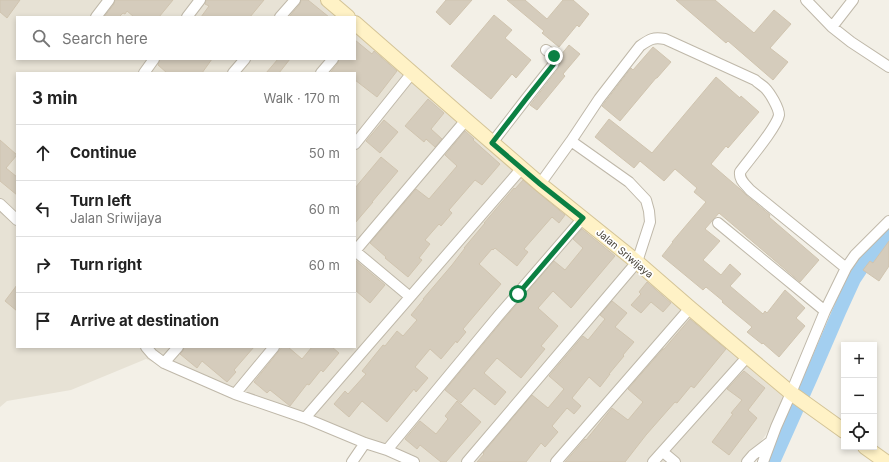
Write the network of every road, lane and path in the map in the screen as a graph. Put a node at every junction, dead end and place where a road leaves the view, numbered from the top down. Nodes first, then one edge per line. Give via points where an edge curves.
1 (109, 0) edge
2 (200, 0) edge
3 (295, 0) edge
4 (328, 0) edge
5 (806, 0) edge
6 (853, 0) edge
7 (97, 16) edge
8 (188, 16) edge
9 (281, 16) edge
10 (347, 16) edge
11 (357, 27) edge
12 (832, 27) junction
13 (546, 50) dead end
14 (153, 60) edge
15 (244, 60) edge
16 (332, 60) edge
17 (889, 67) edge
18 (145, 72) edge
19 (234, 72) edge
20 (322, 72) edge
21 (412, 73) junction
22 (466, 120) junction
23 (571, 141) junction
24 (356, 143) edge
25 (492, 143) junction
26 (522, 168) junction
27 (540, 184) junction
28 (0, 204) edge
29 (583, 218) junction
30 (16, 219) edge
31 (889, 221) edge
32 (718, 223) dead end
33 (356, 250) edge
34 (356, 252) edge
35 (637, 262) junction
36 (846, 268) junction
37 (410, 296) junction
38 (690, 308) junction
39 (825, 311) junction
40 (147, 348) edge
41 (177, 348) edge
42 (273, 348) edge
43 (748, 356) junction
44 (164, 363) junction
45 (235, 394) junction
46 (794, 395) junction
47 (305, 418) junction
48 (841, 429) edge
49 (770, 442) junction
50 (365, 443) junction
51 (387, 450) junction
52 (869, 450) edge
53 (663, 452) junction
54 (352, 462) edge
55 (414, 462) edge
56 (467, 462) edge
57 (556, 462) edge
58 (653, 462) edge
59 (676, 462) edge
60 (747, 462) edge
61 (763, 462) edge
62 (886, 462) edge

1 - 7 street
2 - 8 street
3 - 9 street
4 - 10 street
5 - 12 street
6 - 12 street
11 - 21 street, Jalan Sriwijaya
12 - 17 street
13 - 25 street via 554,56 553,65
14 - 18 street
15 - 19 street
16 - 20 street
21 - 22 street, Jalan Sriwijaya
21 - 24 street
22 - 25 street, Jalan Sriwijaya
22 - 33 street
23 - 27 street
23 - 35 street via 629,182 646,200 650,222
23 - 36 street via 599,99 640,46 656,37 755,80 771,96 779,116 740,172 740,176 750,190
25 - 26 street, Jalan Sriwijaya
26 - 27 street, Jalan Sriwijaya
26 - 37 street
27 - 29 street, Jalan Sriwijaya
28 - 30 street
29 - 35 street, Jalan Sriwijaya
29 - 51 street
31 - 36 street via 855,255
32 - 39 street
34 - 37 street
35 - 38 street, Jalan Sriwijaya
35 - 56 street
36 - 39 street
37 - 47 street
38 - 43 street, Jalan Sriwijaya
38 - 57 street
39 - 46 street
40 - 44 street
41 - 44 street
42 - 45 street
43 - 46 street, Jalan Sriwijaya
43 - 53 street
44 - 45 street
45 - 47 street
46 - 48 street, Jalan Sriwijaya
46 - 49 street
47 - 50 street
49 - 60 street
49 - 61 street
50 - 51 street
50 - 54 street
51 - 55 street
52 - 62 street
53 - 58 street
53 - 59 street

